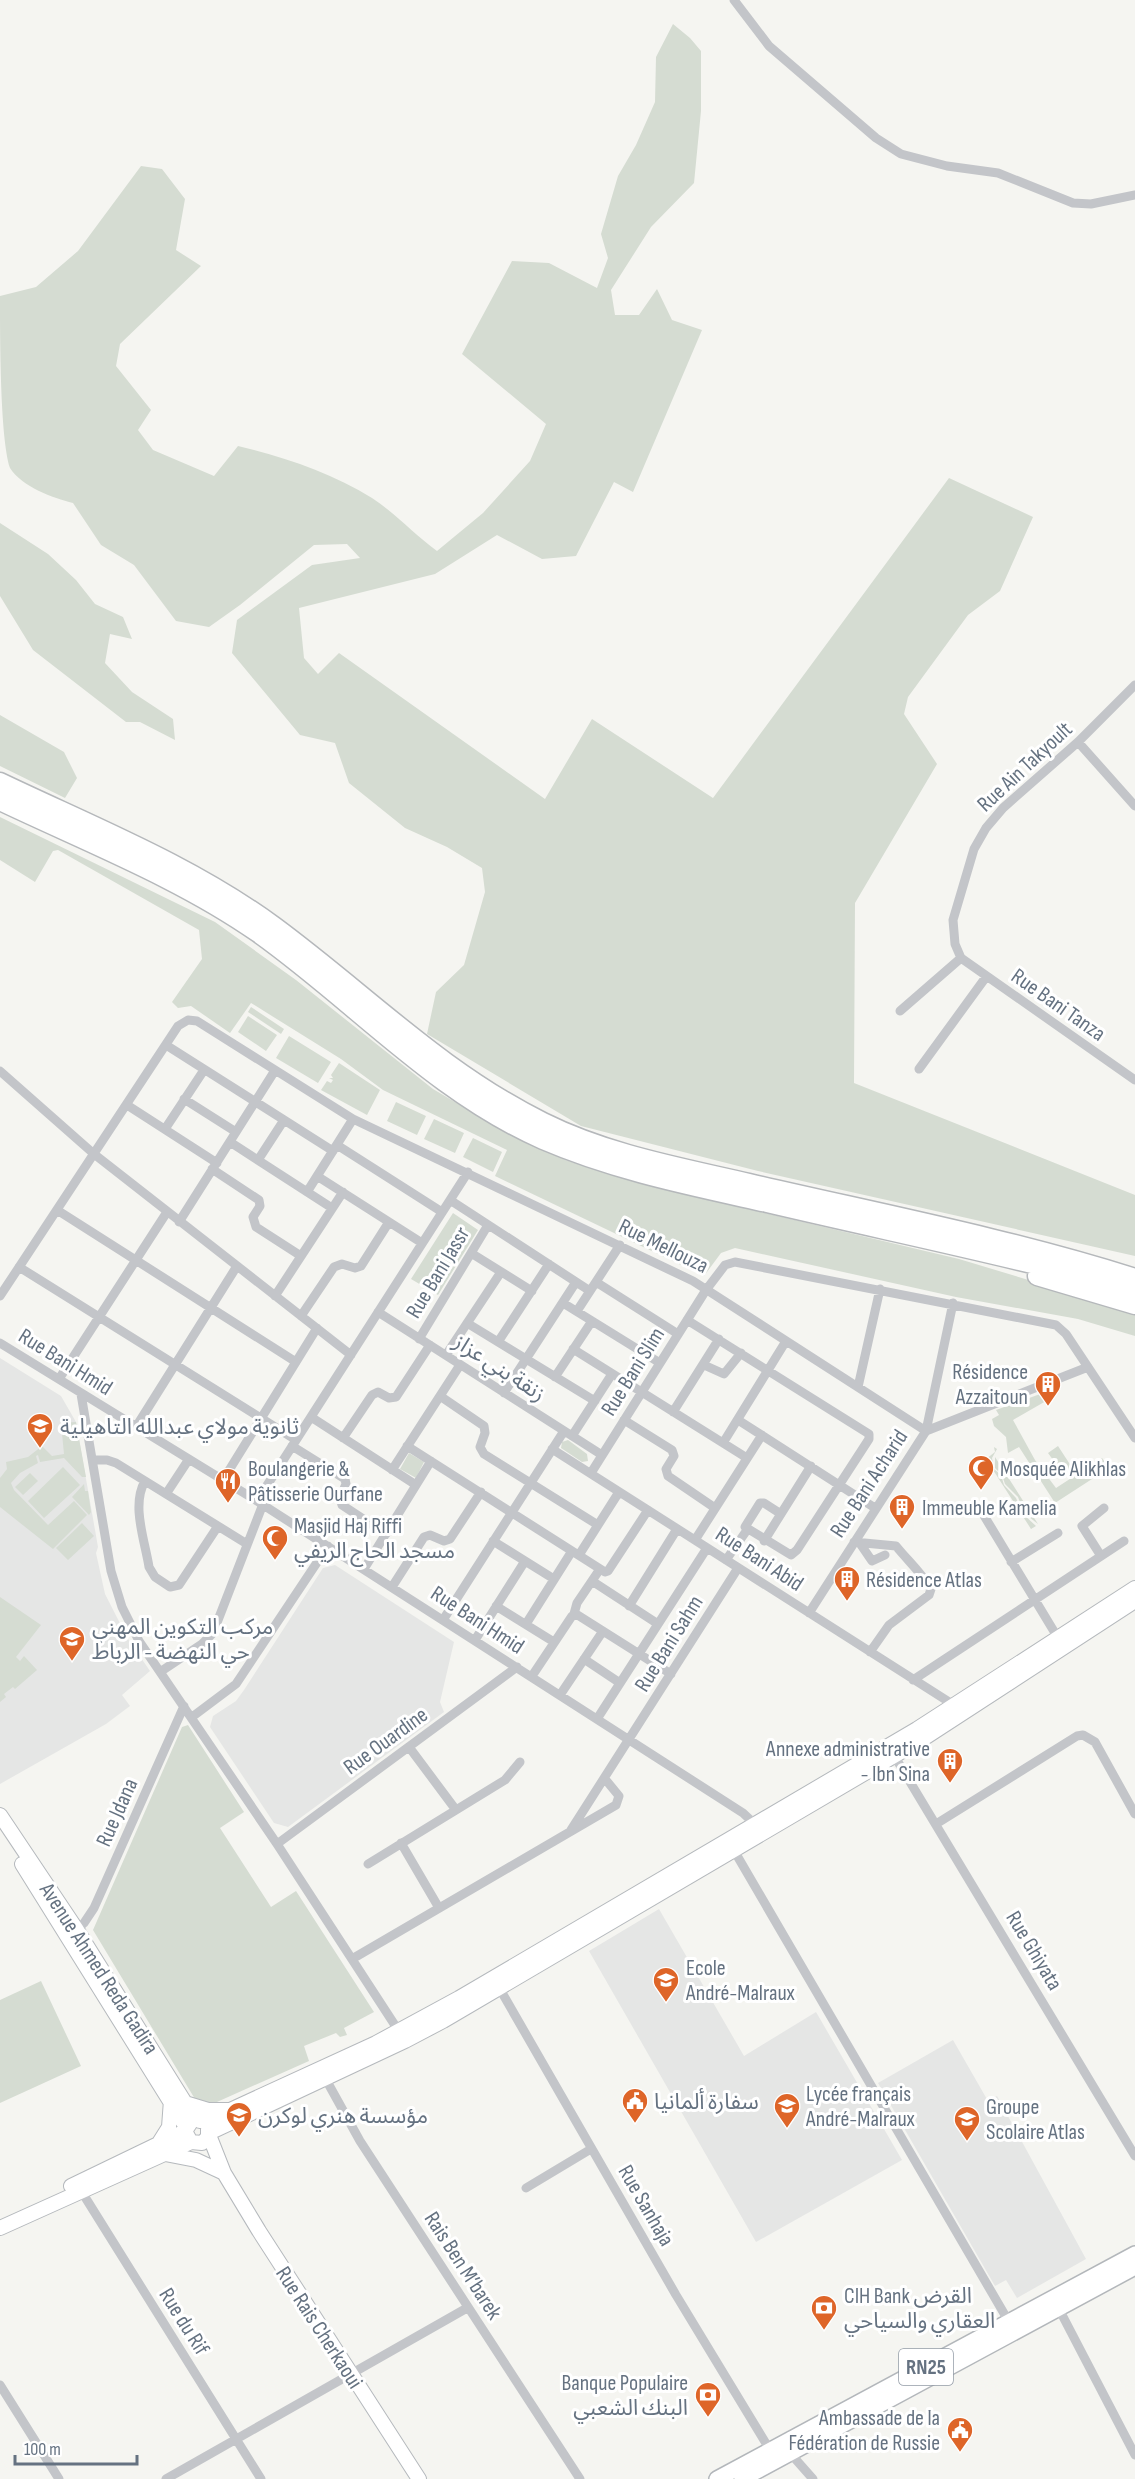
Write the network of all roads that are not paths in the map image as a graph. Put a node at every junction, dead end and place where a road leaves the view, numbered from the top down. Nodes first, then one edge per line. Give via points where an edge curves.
1 (734, 0) edge
2 (1135, 195) edge
3 (1135, 685) edge
4 (1078, 742) junction
5 (0, 782) edge
6 (0, 801) edge
7 (1135, 806) edge
8 (961, 958) junction
9 (986, 977) junction
10 (900, 1011) dead end
11 (166, 1045) junction
12 (919, 1069) dead end
13 (204, 1070) junction
14 (0, 1071) edge
15 (274, 1072) junction
16 (1135, 1080) edge
17 (184, 1099) junction
18 (255, 1102) junction
19 (127, 1105) junction
20 (353, 1119) junction
21 (284, 1120) junction
22 (165, 1130) junction
23 (236, 1132) junction
24 (230, 1142) junction
25 (335, 1148) junction
26 (94, 1154) junction
27 (258, 1160) junction
28 (214, 1166) junction
29 (468, 1172) junction
30 (317, 1176) junction
31 (307, 1192) junction
32 (342, 1192) junction
33 (450, 1200) junction
34 (332, 1208) junction
35 (57, 1210) junction
36 (167, 1212) junction
37 (442, 1212) junction
38 (179, 1222) junction
39 (389, 1222) junction
40 (488, 1225) junction
41 (890, 1231) junction
42 (422, 1243) junction
43 (620, 1245) junction
44 (471, 1253) junction
45 (301, 1256) junction
46 (135, 1261) junction
47 (549, 1264) junction
48 (237, 1266) junction
49 (19, 1267) junction
50 (1103, 1268) junction
51 (1135, 1271) edge
52 (501, 1272) junction
53 (1135, 1278) edge
54 (576, 1282) junction
55 (596, 1282) junction
56 (880, 1289) junction
57 (706, 1290) junction
58 (1135, 1290) edge
59 (532, 1291) junction
60 (590, 1291) junction
61 (0, 1296) edge
62 (275, 1296) junction
63 (563, 1303) junction
64 (953, 1303) junction
65 (1135, 1305) edge
66 (210, 1308) junction
67 (576, 1311) junction
68 (378, 1312) junction
69 (302, 1316) junction
70 (99, 1317) junction
71 (687, 1320) junction
72 (592, 1321) junction
73 (467, 1323) junction
74 (317, 1328) junction
75 (678, 1334) junction
76 (419, 1339) junction
77 (718, 1339) junction
78 (786, 1341) junction
79 (498, 1342) junction
80 (0, 1343) edge
81 (430, 1345) junction
82 (573, 1349) junction
83 (741, 1353) junction
84 (351, 1354) junction
85 (446, 1355) junction
86 (526, 1359) junction
87 (296, 1362) junction
88 (660, 1363) junction
89 (174, 1364) junction
90 (460, 1365) junction
91 (704, 1365) junction
92 (1088, 1367) junction
93 (768, 1370) junction
94 (612, 1374) junction
95 (555, 1377) junction
96 (60, 1379) junction
97 (858, 1388) junction
98 (642, 1392) junction
99 (504, 1393) junction
100 (81, 1394) junction
101 (440, 1396) junction
102 (595, 1401) junction
103 (673, 1412) junction
104 (311, 1417) junction
105 (261, 1419) junction
106 (624, 1420) junction
107 (738, 1420) junction
108 (135, 1426) junction
109 (926, 1431) junction
110 (568, 1433) junction
111 (762, 1435) junction
112 (343, 1438) junction
113 (1135, 1438) edge
114 (294, 1443) junction
115 (723, 1443) junction
116 (407, 1446) junction
117 (552, 1449) junction
118 (602, 1455) junction
119 (747, 1458) junction
120 (189, 1459) junction
121 (93, 1460) junction
122 (431, 1461) junction
123 (811, 1466) junction
124 (392, 1470) junction
125 (591, 1473) junction
126 (223, 1480) junction
127 (146, 1481) junction
128 (530, 1483) junction
129 (416, 1485) junction
130 (840, 1485) junction
131 (481, 1492) junction
132 (619, 1492) junction
133 (166, 1494) junction
134 (260, 1502) junction
135 (715, 1508) junction
136 (875, 1508) junction
137 (1104, 1508) dead end
138 (648, 1510) junction
139 (512, 1512) junction
140 (781, 1514) junction
141 (982, 1514) dead end
142 (598, 1525) junction
143 (218, 1526) junction
144 (677, 1529) junction
145 (747, 1530) junction
146 (1058, 1533) dead end
147 (386, 1534) junction
148 (695, 1540) junction
149 (494, 1541) junction
150 (765, 1541) junction
151 (1124, 1541) dead end
152 (856, 1542) junction
153 (248, 1544) junction
154 (328, 1546) junction
155 (707, 1548) junction
156 (575, 1553) junction
157 (885, 1555) dead end
158 (1101, 1556) junction
159 (726, 1560) junction
160 (525, 1561) junction
161 (1011, 1562) junction
162 (738, 1568) junction
163 (364, 1569) junction
164 (600, 1569) junction
165 (554, 1579) junction
166 (592, 1581) junction
167 (392, 1587) junction
168 (1135, 1588) edge
169 (1034, 1600) junction
170 (1135, 1601) edge
171 (496, 1606) junction
172 (629, 1606) junction
173 (808, 1613) junction
174 (573, 1614) junction
175 (443, 1620) junction
176 (526, 1624) junction
177 (658, 1624) junction
178 (603, 1631) junction
179 (1058, 1638) junction
180 (475, 1640) junction
181 (554, 1642) junction
182 (870, 1652) junction
183 (639, 1654) junction
184 (584, 1659) junction
185 (517, 1667) junction
186 (160, 1672) junction
187 (671, 1674) junction
188 (532, 1676) junction
189 (914, 1680) junction
190 (620, 1683) junction
191 (560, 1695) junction
192 (184, 1706) junction
193 (955, 1706) junction
194 (192, 1717) junction
195 (597, 1719) junction
196 (630, 1740) junction
197 (409, 1746) junction
198 (894, 1755) junction
199 (520, 1762) dead end
200 (605, 1779) junction
201 (456, 1810) junction
202 (1135, 1814) edge
203 (0, 1815) edge
204 (936, 1824) junction
205 (756, 1825) junction
206 (0, 1829) edge
207 (570, 1832) junction
208 (277, 1844) junction
209 (401, 1844) junction
210 (731, 1845) junction
211 (368, 1864) dead end
212 (439, 1908) junction
213 (72, 1933) junction
214 (352, 1959) junction
215 (496, 1983) junction
216 (402, 2036) junction
217 (323, 2074) junction
218 (170, 2098) junction
219 (185, 2103) junction
220 (234, 2116) junction
221 (205, 2127) junction
222 (189, 2136) junction
223 (591, 2149) junction
224 (161, 2150) junction
225 (1135, 2156) edge
226 (224, 2173) junction
227 (79, 2188) junction
228 (526, 2188) dead end
229 (0, 2217) edge
230 (0, 2228) edge
231 (1135, 2254) edge
232 (1135, 2267) edge
233 (467, 2308) junction
234 (1059, 2309) junction
235 (1009, 2322) junction
236 (351, 2375) junction
237 (0, 2385) edge
238 (236, 2439) junction
239 (770, 2450) junction
240 (790, 2453) junction
241 (1135, 2455) edge
242 (59, 2479) edge
243 (166, 2479) edge
244 (261, 2479) edge
245 (419, 2479) edge
246 (580, 2479) edge
247 (717, 2479) edge
248 (742, 2479) edge
249 (813, 2479) edge

1 - 2 street via 769,46 876,138 901,154 1005,175 1073,203 1090,204
3 - 4 street, Rue Ain Takyoult
4 - 7 street
4 - 8 street, Rue Ain Takyoult via 1003,808 974,849 953,920
5 - 50 highway via 221,890 275,926 454,1071 568,1134 657,1160
6 - 41 highway via 228,913 292,959 446,1084 542,1140 634,1173
8 - 9 street, Rue Bani Tanza
8 - 10 street
9 - 12 street
9 - 16 street, Rue Bani Tanza
11 - 13 street
11 - 15 street, Rue Mellouza via 181,1023 193,1020
11 - 19 street, Rue Mellouza
13 - 17 street
13 - 18 street
14 - 26 street
15 - 18 street
15 - 20 street, Rue Mellouza
17 - 22 street
17 - 23 street
18 - 21 street
18 - 23 street
19 - 22 street
19 - 26 street, Rue Mellouza
20 - 25 street
20 - 29 street, Rue Mellouza
21 - 25 street
21 - 27 street
22 - 28 street
23 - 24 street
24 - 27 street
24 - 28 street
25 - 30 street
25 - 37 street
26 - 35 street, Rue Mellouza
26 - 36 street
27 - 31 street
28 - 38 street
28 - 45 street via 259,1200 253,1217 256,1227
29 - 33 street
29 - 43 street, Rue Mellouza
30 - 31 street
30 - 32 street
31 - 34 street
32 - 34 street
32 - 39 street
33 - 37 street
33 - 40 street
34 - 45 street
35 - 46 street
35 - 49 street, Rue Mellouza
36 - 38 street
36 - 46 street
37 - 42 street
38 - 48 street
39 - 42 street
39 - 69 street via 361,1266 342,1263 334,1267
40 - 44 street, Rue Bani Jassr
40 - 47 street
41 - 58 highway
41 - 65 highway via 921,1244
42 - 68 street
43 - 55 street
43 - 57 street, Rue Mellouza
44 - 52 street
44 - 76 street, Rue Bani Jassr
45 - 62 street
46 - 66 street
46 - 70 street
47 - 54 street
47 - 59 street
48 - 62 street
48 - 66 street
49 - 61 street, Rue Mellouza
49 - 70 street
50 - 51 highway
50 - 53 highway
52 - 59 street
52 - 73 street
54 - 60 street
54 - 63 street
55 - 60 street
55 - 75 street
56 - 57 street, Rue Mellouza via 735,1262 725,1265
56 - 64 street, Rue Mellouza
56 - 97 street
57 - 71 street, Rue Bani Slim
57 - 78 street
59 - 79 street
60 - 67 street
62 - 69 street
63 - 67 street
63 - 86 street
64 - 92 street, Rue Mellouza via 1056,1325
64 - 109 street
66 - 87 street
66 - 89 street
67 - 72 street
68 - 76 street, زنقة بني عزاز
68 - 84 street
69 - 74 street
70 - 89 street
70 - 96 street
71 - 75 street, Rue Bani Slim
71 - 77 street
72 - 82 street
72 - 88 street
73 - 79 street
73 - 85 street
74 - 84 street
74 - 87 street
75 - 88 street, Rue Bani Slim
76 - 81 street, زنقة بني عزاز
77 - 83 street
77 - 91 street
78 - 93 street
78 - 97 street
79 - 86 street
80 - 96 street, Rue Bani Hmid
81 - 85 street, زنقة بني عزاز
81 - 112 street via 396,1397 378,1392 372,1395
82 - 94 street
82 - 95 street
83 - 91 street via 724,1374
83 - 93 street
84 - 104 street
85 - 90 street, زنقة بني عزاز
86 - 95 street
86 - 99 street
87 - 105 street
88 - 98 street, Rue Bani Slim
89 - 105 street
89 - 108 street
90 - 99 street, زنقة بني عزاز
90 - 101 street
91 - 103 street
92 - 109 street, Rue Bani Acharid
92 - 113 street, Rue Mellouza
93 - 107 street
93 - 130 street via 869,1434
94 - 98 street
94 - 102 street
95 - 102 street
96 - 100 street, Rue Bani Hmid
97 - 109 street
98 - 103 street
98 - 106 street, Rue Bani Slim
99 - 110 street, زنقة بني عزاز
100 - 108 street, Rue Bani Hmid
100 - 121 street
101 - 116 street
101 - 128 street via 484,1426 480,1447 483,1453
102 - 110 street
103 - 115 street
104 - 112 street
104 - 114 street
105 - 114 street
105 - 126 street
106 - 118 street, Rue Bani Slim
106 - 135 street via 672,1450 674,1456 666,1469 668,1476
107 - 111 street
107 - 115 street
108 - 120 street, Rue Bani Hmid
109 - 136 street, Rue Bani Acharid
110 - 117 street
110 - 118 street, زنقة بني عزاز
111 - 119 street
111 - 123 street
112 - 124 street
114 - 134 street
114 - 147 street via 345,1479 342,1505
115 - 119 street
116 - 122 street
116 - 124 street
117 - 125 street, Rue Bani Abid
117 - 128 street
118 - 125 street, Rue Bani Slim
119 - 135 street
120 - 126 street, Rue Bani Hmid
120 - 133 street
121 - 127 street via 112,1461
121 - 186 street via 118,1596 139,1641
122 - 129 street
122 - 131 street
123 - 130 street
123 - 140 street
124 - 129 street
125 - 132 street, Rue Bani Abid
126 - 134 street, Rue Bani Hmid
127 - 133 street
127 - 143 street via 138,1502 149,1567 155,1577 170,1587 179,1586
128 - 139 street
128 - 142 street
129 - 147 street
130 - 136 street
130 - 150 street via 795,1553 788,1555
131 - 139 street
131 - 167 street via 450,1539 424,1537
132 - 138 street, Rue Bani Abid
132 - 142 street
133 - 143 street
134 - 153 street
134 - 154 street, Rue Bani Hmid
135 - 148 street
136 - 152 street, Rue Bani Acharid
137 - 158 street via 1082,1524
138 - 144 street, Rue Bani Abid
138 - 164 street via 608,1571
139 - 149 street
139 - 156 street
140 - 145 street via 760,1503 745,1525
140 - 150 street
141 - 161 street
142 - 156 street
143 - 153 street
144 - 148 street, Rue Bani Abid
144 - 172 street
145 - 150 street
145 - 159 street
146 - 161 street
147 - 163 street
148 - 155 street, Rue Bani Abid
149 - 160 street
149 - 175 street
151 - 158 street
152 - 157 street via 872,1561
152 - 173 street, Rue Bani Acharid
152 - 182 street via 896,1546 916,1566 931,1591 890,1625
153 - 186 street via 210,1637
154 - 163 street, Rue Bani Hmid
154 - 194 street via 236,1684
155 - 159 street, Rue Bani Abid
155 - 177 street
156 - 164 street
156 - 165 street
158 - 169 street
159 - 162 street, Rue Bani Abid
160 - 165 street
160 - 171 street
161 - 169 street
162 - 173 street, Rue Bani Abid
162 - 187 street, Rue Bani Sahm
163 - 167 street, Rue Bani Hmid
164 - 166 street
165 - 176 street
166 - 172 street
166 - 174 street
167 - 175 street, Rue Bani Hmid
168 - 179 main road
169 - 179 street
169 - 189 street
170 - 193 main road
171 - 176 street
171 - 180 street
172 - 177 street
173 - 182 street, Rue Bani Abid
174 - 178 street
174 - 181 street
175 - 180 street, Rue Bani Hmid
176 - 181 street
177 - 183 street
178 - 183 street
178 - 184 street
179 - 193 main road
180 - 185 street, Rue Bani Hmid
181 - 188 street
182 - 189 street, Rue Bani Abid
183 - 187 street
183 - 190 street
184 - 190 street
184 - 191 street
185 - 188 street, Rue Bani Hmid
185 - 197 street, Rue Ouardine
186 - 192 street
187 - 196 street, Rue Bani Sahm
188 - 191 street, Rue Bani Hmid
189 - 193 street, Rue Bani Abid
190 - 195 street
191 - 195 street, Rue Bani Hmid
192 - 194 street
192 - 213 street, Rue Jdana via 94,1908
193 - 198 main road
194 - 208 street
195 - 196 street, Rue Bani Hmid
196 - 200 street, Rue Bani Sahm
196 - 205 street, Rue Bani Hmid
197 - 201 street
197 - 208 street, Rue Ouardine
198 - 204 street, Rue Ghiyata
198 - 205 main road
199 - 201 street via 505,1780
200 - 207 street, Rue Bani Sahm
200 - 207 street via 619,1796 619,1803
201 - 209 street
202 - 204 street via 1095,1742 1083,1735
203 - 213 main road, Avenue Ahmed Reda Gadira
204 - 225 street, Rue Ghiyata
205 - 210 main road
206 - 213 main road, Avenue Ahmed Reda Gadira
207 - 212 street
208 - 214 street
209 - 211 street
209 - 212 street
210 - 215 main road
210 - 235 street
212 - 214 street
213 - 218 main road, Avenue Ahmed Reda Gadira
213 - 219 main road, Avenue Ahmed Reda Gadira
214 - 216 street
215 - 216 main road
215 - 223 street, Rue Sanhaja
216 - 217 main road
217 - 220 main road
217 - 233 street, Rais Ben M’barek via 360,2141
218 - 222 main road, Avenue Ahmed Reda Gadira
218 - 224 main road via 169,2127
219 - 220 main road
219 - 221 main road, Avenue Ahmed Reda Gadira
220 - 221 main road
220 - 226 main road via 223,2143
221 - 222 main road via 192,2121
221 - 222 main road via 202,2143
221 - 226 main road, Avenue Ahmed Reda Gadira
222 - 224 main road
222 - 226 main road, Avenue Ahmed Reda Gadira
223 - 228 street
223 - 239 street, Rue Sanhaja
224 - 226 main road
224 - 227 main road
226 - 236 main road, Rue Rais Cherkaoui
227 - 229 main road
227 - 230 main road
227 - 238 street, Rue du Rif
231 - 235 main road, RN25
232 - 234 main road, RN25
233 - 236 street
233 - 246 street, Rais Ben M’barek
234 - 240 main road, RN25
234 - 241 street
235 - 239 main road, RN25
236 - 238 street
236 - 245 main road, Rue Rais Cherkaoui
237 - 242 street
238 - 243 street
238 - 244 street, Rue du Rif
239 - 247 main road, RN25
240 - 248 main road, RN25
240 - 249 street

